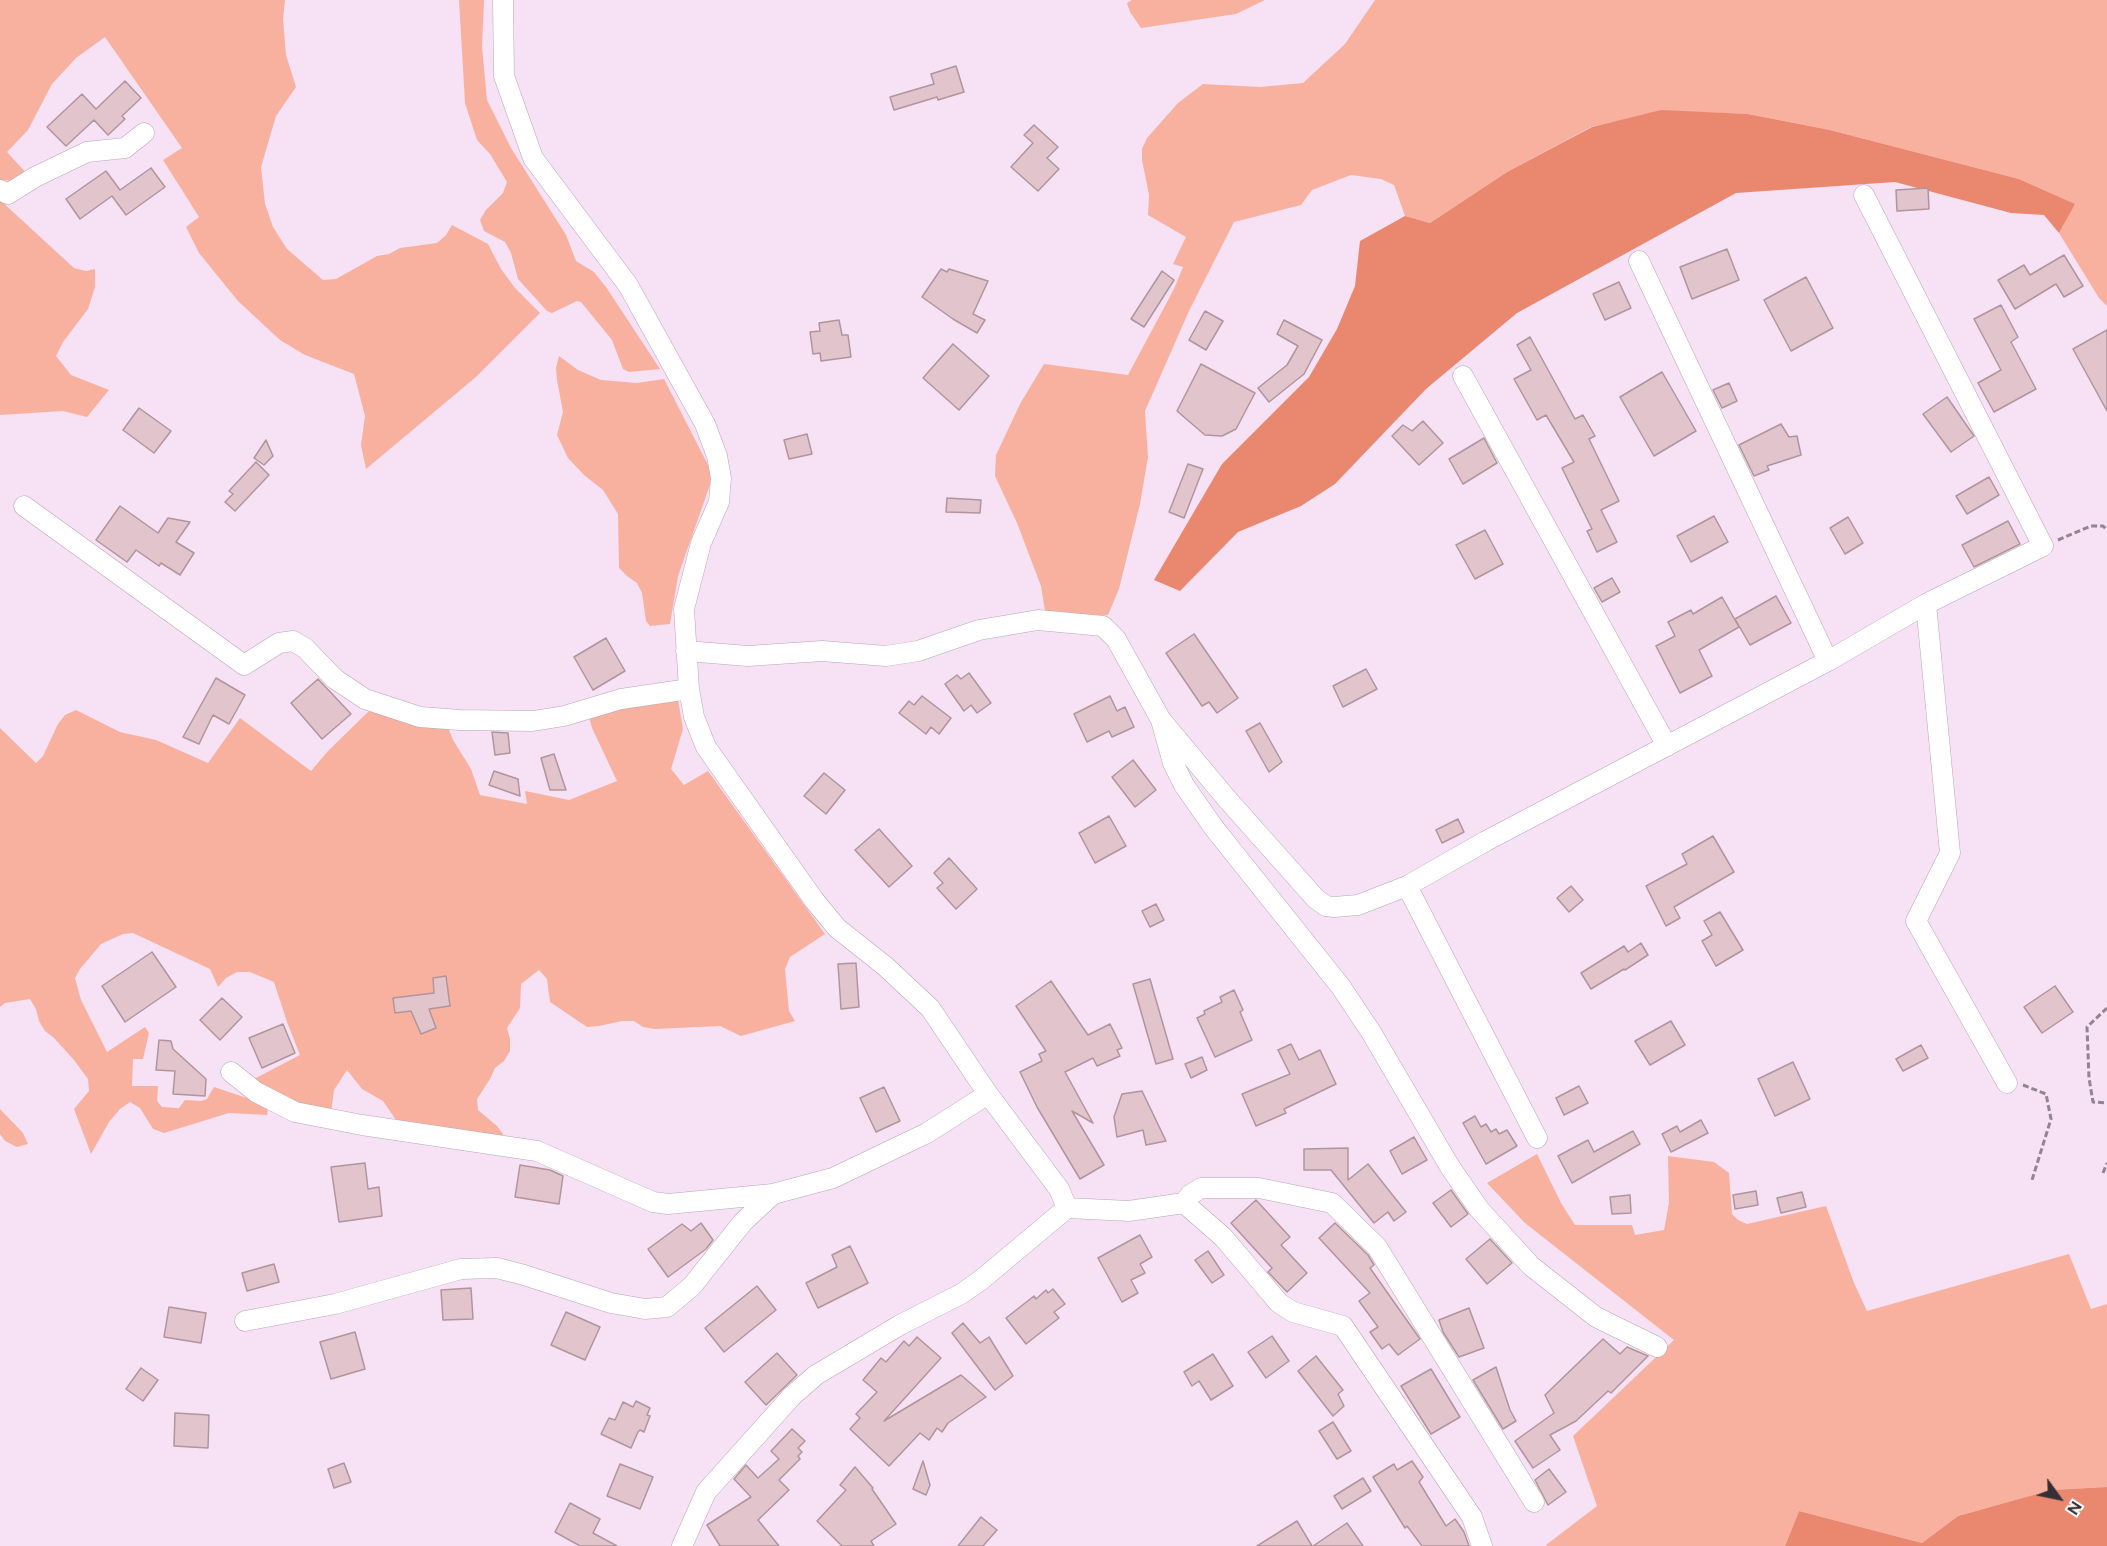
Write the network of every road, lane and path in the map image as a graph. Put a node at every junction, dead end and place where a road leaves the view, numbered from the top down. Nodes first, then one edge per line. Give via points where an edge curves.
1 (503, 0) edge
2 (144, 133) dead end
3 (0, 190) edge
4 (1864, 195) dead end
5 (1639, 261) dead end
6 (1463, 376) dead end
7 (24, 506) dead end
8 (2107, 530) edge
9 (2043, 546) junction
10 (1926, 604) junction
11 (686, 651) junction
12 (1828, 661) junction
13 (689, 689) junction
14 (1161, 720) junction
15 (1667, 746) junction
16 (1407, 886) junction
17 (2107, 1008) edge
18 (231, 1072) dead end
19 (2007, 1083) joint
20 (988, 1094) junction
21 (2107, 1103) edge
22 (1537, 1138) dead end
23 (2107, 1163) edge
24 (2103, 1173) dead end
25 (2032, 1180) dead end
26 (773, 1194) junction
27 (1184, 1203) junction
28 (1067, 1208) junction
29 (245, 1322) dead end
30 (1657, 1347) dead end
31 (1534, 1502) dead end
32 (682, 1546) edge
33 (1482, 1546) edge

1 - 11 street via 504,76 533,158 628,285 705,424 717,456 720,502 701,543 684,609
2 - 3 street via 125,148 87,152 8,194
4 - 9 street
5 - 12 street
6 - 15 street
7 - 13 street via 244,665 279,643 293,641 365,699 420,717 533,721 621,699
8 - 9 path via 2091,526
9 - 10 street
10 - 12 street
10 - 19 street via 1950,853 1916,921
11 - 13 street
11 - 14 street via 748,656 822,651 886,656 918,651 979,630 1038,620 1103,626 1116,639
12 - 15 street
13 - 20 street via 694,717 706,747 814,900 837,928 930,1008
14 - 16 street via 1227,799 1326,906 1350,906
14 - 30 street via 1173,763 1184,785 1341,987 1449,1167 1479,1209 1531,1266 1596,1317
15 - 16 street
16 - 22 street
17 - 21 path via 2087,1027 2093,1102
18 - 26 street via 256,1092 295,1112 537,1151 653,1202
19 - 25 path via 2027,1085 2046,1094 2051,1119
20 - 26 street via 927,1133 833,1178
20 - 28 street via 1059,1189
23 - 24 path
26 - 29 street via 743,1222 692,1286 667,1307 645,1309 611,1303 524,1275 485,1268 461,1269 335,1304
27 - 28 street via 1129,1211
27 - 31 street via 1201,1188 1259,1188 1332,1203 1377,1247
27 - 33 street via 1223,1237 1279,1303 1293,1312 1343,1326 1472,1517
28 - 32 street via 961,1294 824,1370 792,1396 706,1492

